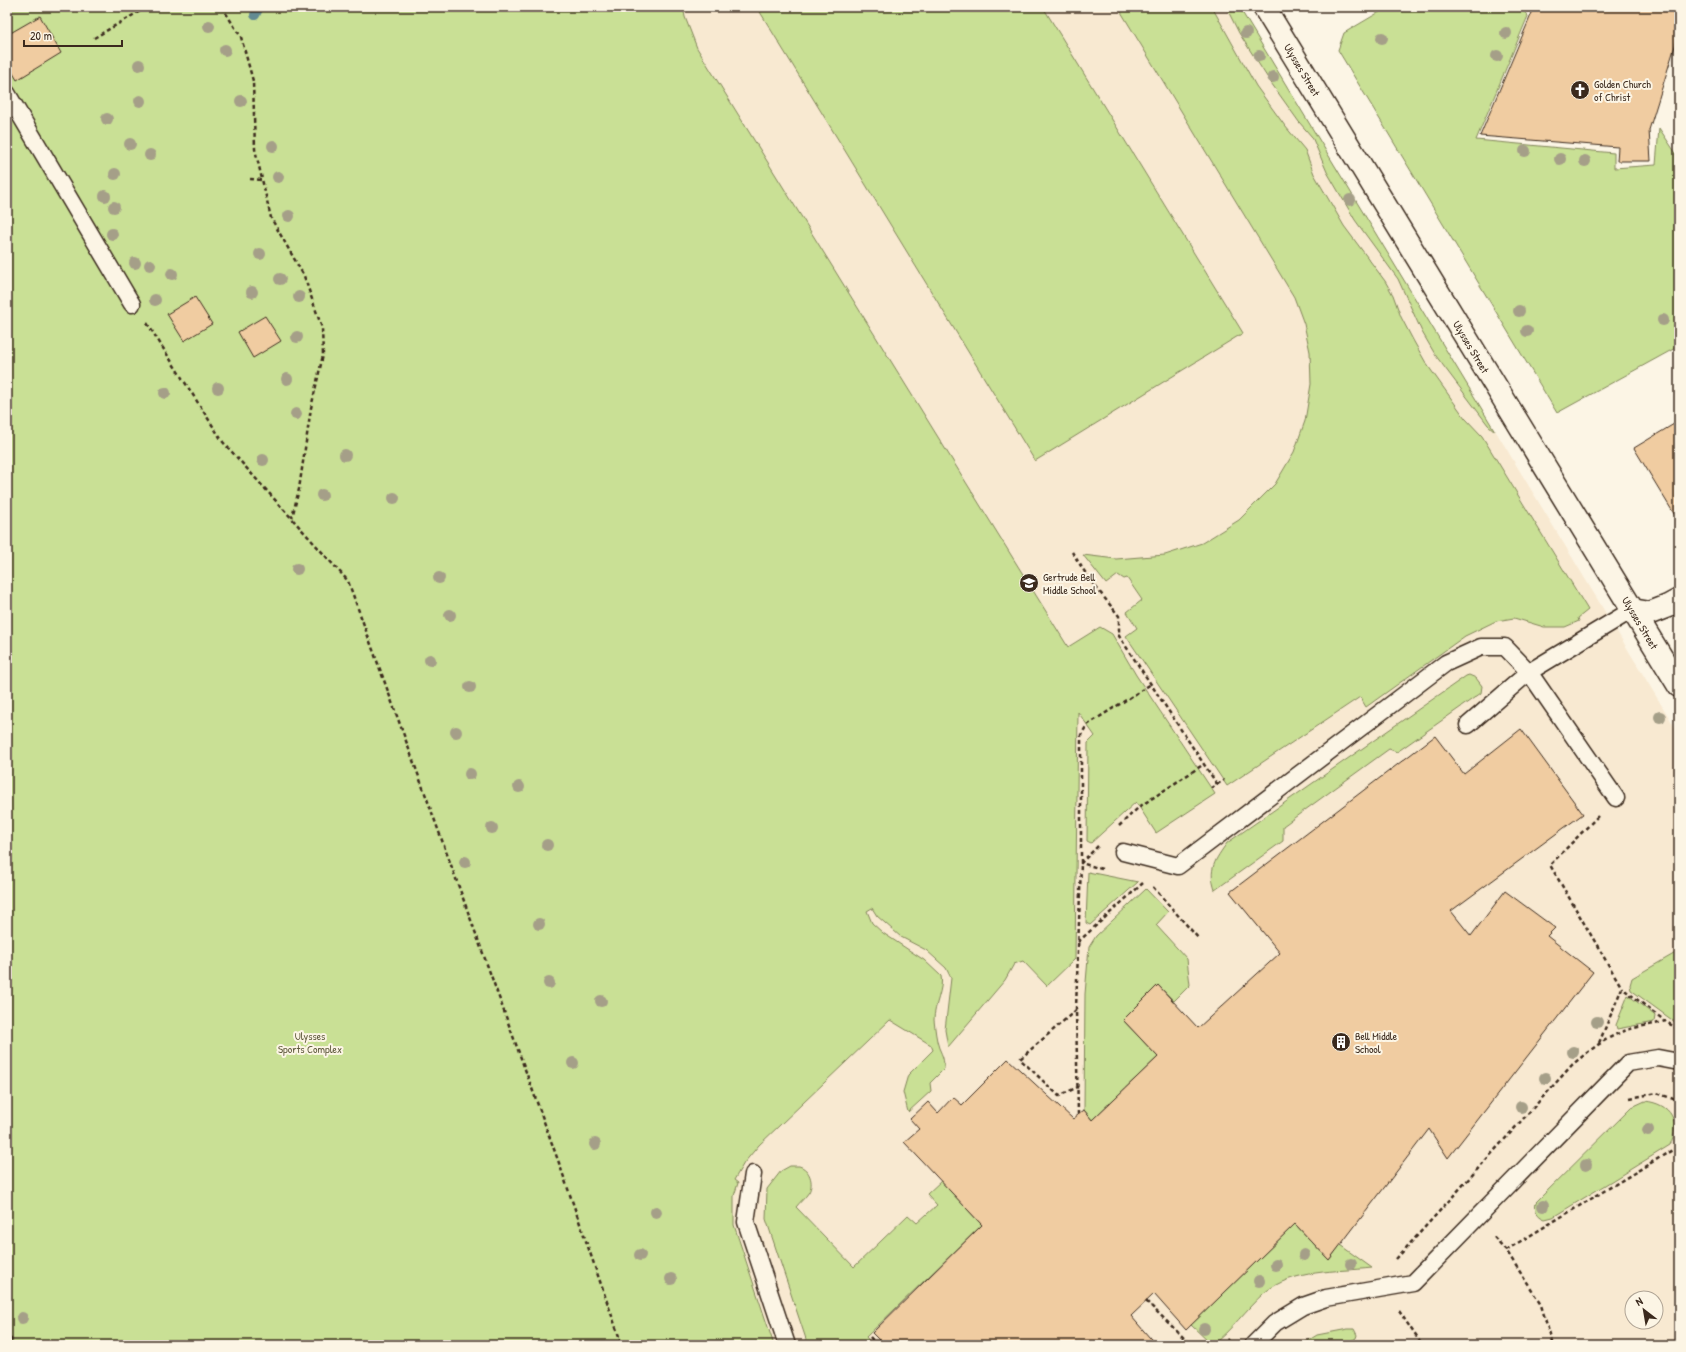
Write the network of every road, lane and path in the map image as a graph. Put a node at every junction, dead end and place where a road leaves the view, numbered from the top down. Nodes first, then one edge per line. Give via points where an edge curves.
1 (147, 7) edge
2 (222, 7) edge
3 (1264, 7) edge
4 (94, 38) dead end
5 (7, 93) edge
6 (250, 179) dead end
7 (262, 180) junction
8 (132, 304) dead end
9 (147, 322) dead end
10 (292, 518) junction
11 (1072, 552) dead end
12 (1673, 603) edge
13 (1632, 610) junction
14 (1529, 672) junction
15 (1151, 684) junction
16 (1679, 686) edge
17 (1468, 725) dead end
18 (1204, 764) junction
19 (1224, 780) dead end
20 (1217, 784) junction
21 (1211, 788) dead end
22 (1616, 798) joint
23 (1139, 807) dead end
24 (1123, 852) dead end
25 (1167, 863) junction
26 (1078, 942) junction
27 (1622, 988) junction
28 (1076, 1010) junction
29 (1665, 1021) junction
30 (1679, 1030) edge
31 (1599, 1043) junction
32 (1679, 1062) edge
33 (1078, 1087) junction
34 (1078, 1115) dead end
35 (1679, 1146) edge
36 (753, 1174) dead end
37 (1461, 1188) junction
38 (1478, 1215) junction
39 (1506, 1250) junction
40 (1393, 1262) dead end
41 (1146, 1301) dead end
42 (7, 1332) edge
43 (870, 1337) dead end
44 (14, 1345) edge
45 (622, 1345) edge
46 (787, 1345) edge
47 (877, 1345) edge
48 (1190, 1345) edge
49 (1253, 1345) edge
50 (1546, 1345) edge

1 - 4 path
2 - 7 path via 241,37 253,80 255,149
3 - 13 street, Ulysses Street
5 - 8 lane
6 - 7 path
7 - 10 path via 270,218 304,276 322,328 323,355
9 - 10 path via 223,442
10 - 45 path via 348,581
11 - 15 path via 1090,580 1119,616 1119,636
12 - 13 street via 1650,613
13 - 14 lane
13 - 16 street, Ulysses Street
14 - 17 lane
14 - 22 lane
14 - 25 lane via 1505,647 1480,647 1446,663 1178,866
15 - 18 path
15 - 26 path via 1087,725 1082,735
18 - 20 path
18 - 23 path
19 - 20 path
20 - 21 path
22 - 27 path via 1550,865
24 - 25 lane
25 - 26 path
26 - 28 path
27 - 29 path
27 - 31 path
28 - 33 path
28 - 33 path via 1020,1059 1059,1096
29 - 30 path
29 - 31 path via 1633,1028
31 - 37 path via 1572,1065
32 - 38 lane via 1658,1058 1628,1063
33 - 34 path
35 - 39 path
36 - 46 lane via 746,1222
37 - 38 path
37 - 40 path
38 - 39 path
38 - 49 lane via 1412,1283 1326,1298 1303,1306 1275,1323
39 - 50 path via 1541,1305 1552,1342
41 - 48 path
42 - 44 path
43 - 47 path

